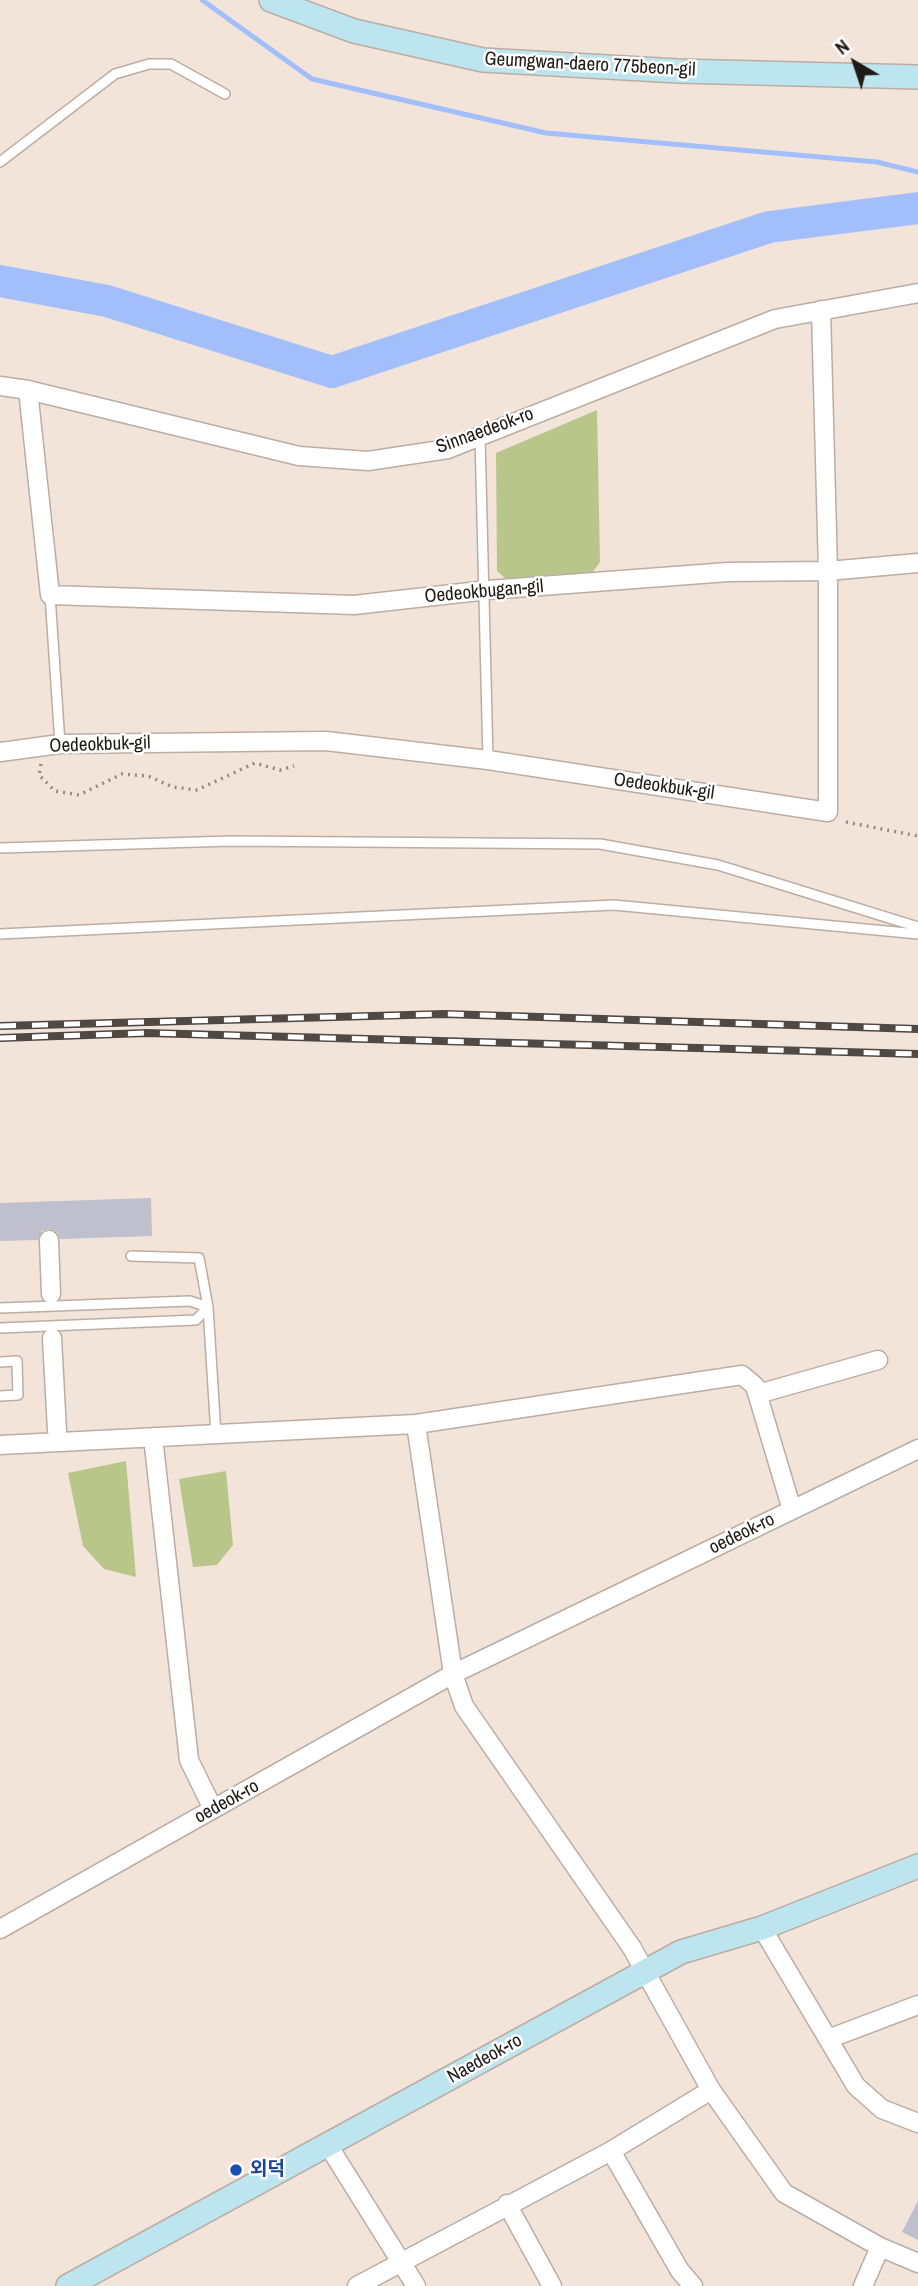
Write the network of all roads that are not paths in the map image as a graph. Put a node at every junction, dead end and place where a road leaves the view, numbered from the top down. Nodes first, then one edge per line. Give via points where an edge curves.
1 (271, 0) edge
2 (918, 77) edge
3 (225, 94) dead end
4 (0, 162) edge
5 (918, 293) edge
6 (821, 310) junction
7 (0, 386) edge
8 (27, 390) junction
9 (480, 435) junction
10 (918, 563) edge
11 (828, 571) junction
12 (483, 591) junction
13 (50, 595) junction
14 (60, 744) junction
15 (0, 752) edge
16 (488, 760) junction
17 (0, 848) edge
18 (918, 927) edge
19 (0, 934) edge
20 (918, 934) edge
21 (49, 1240) dead end
22 (131, 1256) dead end
23 (51, 1294) dead end
24 (208, 1307) junction
25 (0, 1308) edge
26 (0, 1328) edge
27 (52, 1338) dead end
28 (878, 1360) dead end
29 (0, 1362) edge
30 (758, 1394) junction
31 (0, 1396) edge
32 (416, 1424) junction
33 (57, 1431) dead end
34 (216, 1435) junction
35 (153, 1437) junction
36 (0, 1445) edge
37 (918, 1449) edge
38 (792, 1510) junction
39 (453, 1674) junction
40 (213, 1809) junction
41 (918, 1866) edge
42 (762, 1928) junction
43 (0, 1929) edge
44 (646, 1972) junction
45 (918, 2005) edge
46 (828, 2039) junction
47 (711, 2090) junction
48 (918, 2123) edge
49 (328, 2145) junction
50 (611, 2151) junction
51 (507, 2204) junction
52 (880, 2247) junction
53 (403, 2262) junction
54 (918, 2263) edge
55 (68, 2286) edge
56 (357, 2286) edge
57 (416, 2286) edge
58 (552, 2286) edge
59 (693, 2286) edge
60 (863, 2286) edge

1 - 2 street, Geumgwan-daero 775beon-gil via 354,31 483,60
3 - 4 lane via 171,64 149,64 115,74
5 - 6 street, Sinnaedeok-ro
6 - 9 street, Sinnaedeok-ro via 775,319
6 - 11 street, Oedeokbuk-gil
7 - 8 street, Sinnaedeok-ro
8 - 9 street, Sinnaedeok-ro via 299,456 368,461 448,449
8 - 13 street
9 - 12 lane
10 - 11 street, Oedeokbugan-gil
11 - 12 street, Oedeokbugan-gil via 728,572
11 - 16 street, Oedeokbuk-gil via 828,812
12 - 13 street, Oedeokbugan-gil via 354,605
12 - 16 lane
13 - 14 lane
14 - 15 street, Oedeokbuk-gil
14 - 16 street, Oedeokbuk-gil via 326,741
17 - 18 lane via 231,841 600,844 718,865
19 - 20 lane via 614,905
21 - 23 street
22 - 24 lane via 199,1258
24 - 25 lane via 190,1301
24 - 26 lane via 196,1320
24 - 34 lane
27 - 33 street
28 - 30 street
29 - 31 lane via 17,1361 18,1395
30 - 32 street via 742,1375
30 - 38 street
32 - 34 street
32 - 39 street
34 - 35 street
35 - 36 street
35 - 40 street via 188,1760
37 - 38 street, oedeok-ro
38 - 39 street, oedeok-ro
39 - 40 street, oedeok-ro
39 - 44 street via 464,1706
40 - 43 street, oedeok-ro
41 - 42 street, Naedeok-ro
42 - 44 street, Naedeok-ro via 681,1952
42 - 46 street
44 - 47 street
44 - 49 street, Naedeok-ro
45 - 46 street
46 - 48 street via 856,2085 882,2109
47 - 50 street
47 - 52 street via 784,2193
49 - 53 street
49 - 55 street, Naedeok-ro
50 - 51 street
50 - 59 street
51 - 53 street
51 - 58 street
52 - 54 street
52 - 60 street
53 - 56 street
53 - 57 street

